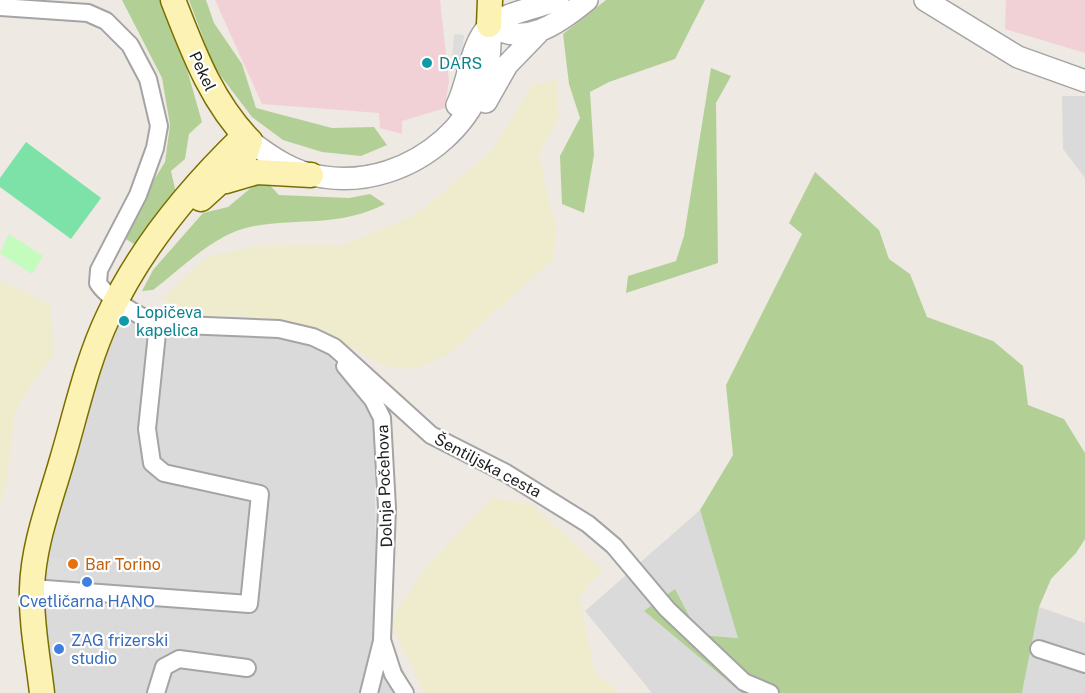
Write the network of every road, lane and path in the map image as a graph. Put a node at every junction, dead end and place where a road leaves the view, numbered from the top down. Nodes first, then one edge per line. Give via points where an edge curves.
1 (174, 0) edge
2 (490, 0) edge
3 (558, 0) edge
4 (586, 0) edge
5 (925, 0) edge
6 (0, 7) edge
7 (489, 25) junction
8 (538, 33) junction
9 (1085, 81) edge
10 (454, 132) junction
11 (247, 139) junction
12 (416, 157) junction
13 (311, 175) junction
14 (216, 186) junction
15 (153, 243) junction
16 (125, 306) junction
17 (158, 324) junction
18 (334, 347) junction
19 (32, 588) junction
20 (382, 640) junction
21 (1039, 649) dead end
22 (1085, 664) edge
23 (247, 668) dead end
24 (749, 688) edge
25 (42, 693) edge
26 (156, 693) edge
27 (369, 693) edge
28 (405, 693) edge
29 (770, 693) edge

1 - 11 main road, Pekel via 205,78
2 - 7 main road
3 - 7 street
4 - 8 street
5 - 9 street via 1018,57
6 - 16 street via 88,13 106,21 130,45 148,79 159,126 155,148 138,195 98,275 102,289
7 - 8 street via 516,35
7 - 10 street via 491,48 483,81
7 - 12 street via 456,107
8 - 10 street via 507,64 479,115
10 - 12 street via 434,149
11 - 13 street via 286,165
11 - 14 main road via 243,161
11 - 15 main road via 178,205
12 - 13 street via 372,175
13 - 14 main road via 257,172 233,177
14 - 15 main road
15 - 16 main road
16 - 17 street, Šentiljska cesta
16 - 19 main road via 107,317 94,356 45,518
17 - 18 street, Šentiljska cesta via 279,329
17 - 19 street via 147,429 149,453 158,470 260,494 249,604
18 - 20 street, Dolnja Počehova via 382,418 387,499
18 - 24 street, Šentiljska cesta via 431,435 506,473 588,524 614,546 667,609
19 - 25 main road
20 - 27 street, Dolnja Počehova
20 - 28 street, Dolnja Počehova via 393,674
21 - 22 street
23 - 26 street via 179,659 164,667
24 - 29 street, Šentiljska cesta

